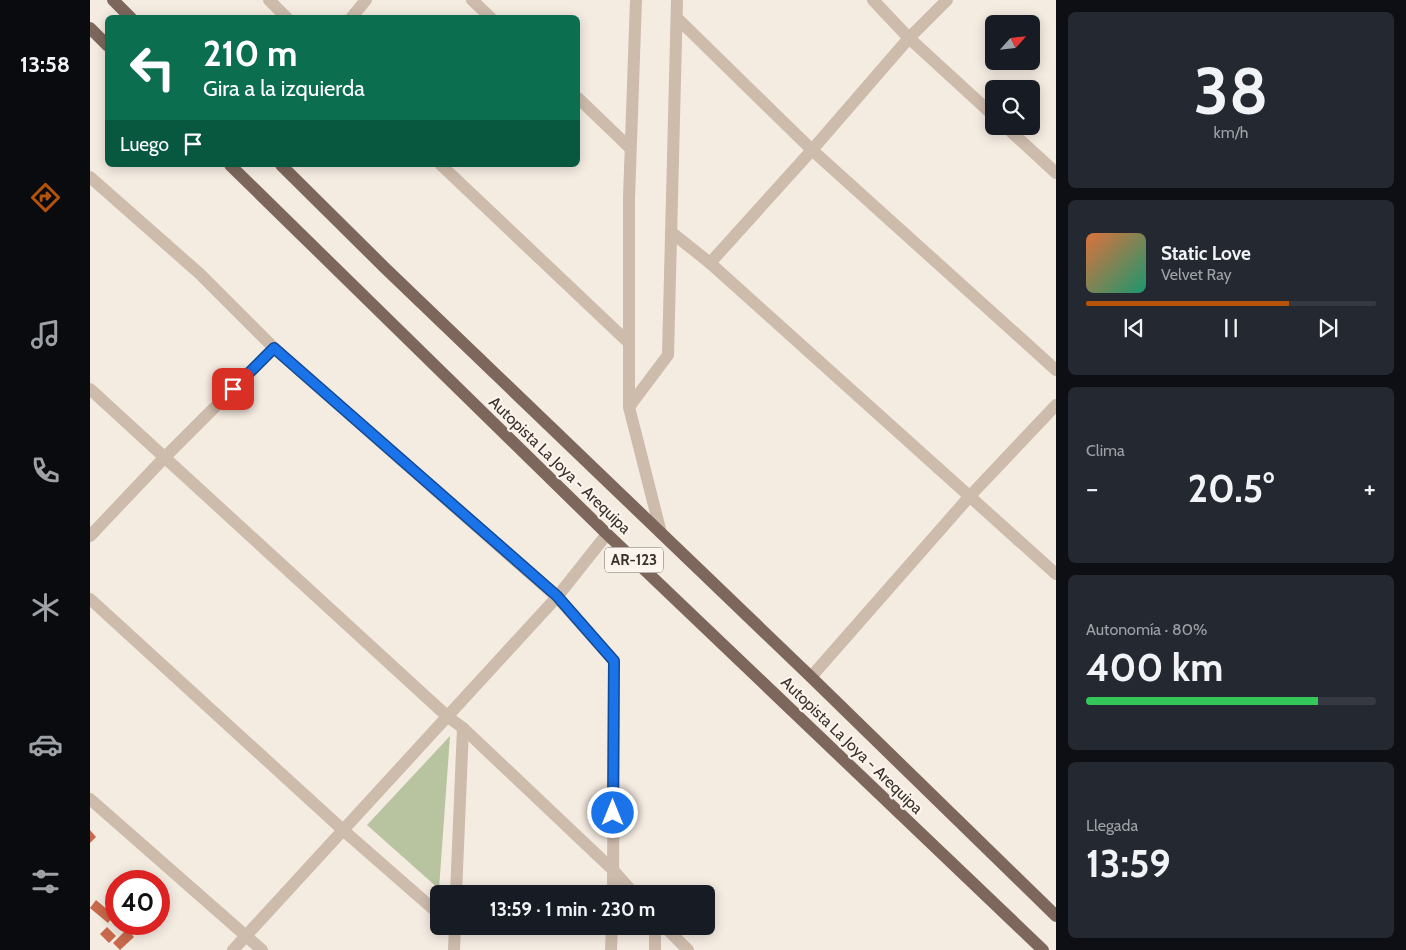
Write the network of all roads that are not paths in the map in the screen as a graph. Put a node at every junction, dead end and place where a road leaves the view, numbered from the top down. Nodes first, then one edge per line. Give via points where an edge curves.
1 (112, 0) edge
2 (269, 0) edge
3 (366, 0) edge
4 (472, 0) edge
5 (636, 0) edge
6 (677, 0) edge
7 (873, 0) edge
8 (947, 0) edge
9 (127, 15) edge
10 (284, 15) edge
11 (354, 15) edge
12 (488, 15) edge
13 (677, 18) junction
14 (90, 28) edge
15 (909, 38) junction
16 (105, 43) edge
17 (580, 100) edge
18 (985, 108) edge
19 (1015, 135) edge
20 (630, 148) junction
21 (812, 150) junction
22 (232, 167) edge
23 (284, 167) edge
24 (444, 167) edge
25 (1056, 173) edge
26 (90, 178) edge
27 (671, 232) junction
28 (710, 263) junction
29 (629, 343) junction
30 (274, 348) junction
31 (1056, 370) edge
32 (90, 389) edge
33 (1056, 405) edge
34 (629, 407) junction
35 (164, 458) junction
36 (969, 497) junction
37 (660, 533) junction
38 (607, 534) junction
39 (90, 536) edge
40 (1056, 574) edge
41 (557, 596) junction
42 (90, 599) edge
43 (811, 677) junction
44 (448, 717) junction
45 (463, 728) junction
46 (90, 799) edge
47 (343, 830) junction
48 (613, 870) junction
49 (456, 885) edge
50 (613, 885) edge
51 (626, 885) edge
52 (430, 906) edge
53 (1056, 916) edge
54 (246, 935) junction
55 (454, 935) edge
56 (612, 935) edge
57 (655, 935) edge
58 (673, 935) edge
59 (1038, 948) edge
60 (233, 950) edge
61 (262, 950) edge
62 (454, 950) edge
63 (611, 950) edge
64 (655, 950) edge
65 (688, 950) edge

1 - 9 main road
2 - 10 street
3 - 11 street
4 - 12 street
5 - 20 street
6 - 13 street
7 - 15 street
8 - 15 street
13 - 21 street
13 - 27 street
14 - 16 main road
15 - 18 street
15 - 21 street
17 - 20 street
19 - 25 street
20 - 29 street
21 - 28 street
21 - 31 street
22 - 38 main road, Autopista La Joya - Arequipa / AR-123
23 - 37 main road, Autopista La Joya - Arequipa / AR-123
24 - 29 street
26 - 30 street via 200,274
27 - 28 street
27 - 34 street via 668,355
28 - 36 street
29 - 34 street
30 - 35 street
30 - 41 street
32 - 35 street
33 - 36 street
34 - 37 street
35 - 39 street
35 - 44 street
36 - 40 street
36 - 43 street
37 - 43 main road, Autopista La Joya - Arequipa / AR-123
38 - 41 street
38 - 59 main road, Autopista La Joya - Arequipa / AR-123
41 - 44 street
41 - 48 street via 614,661
42 - 47 street
43 - 53 main road, Autopista La Joya - Arequipa / AR-123
44 - 45 street
44 - 47 street
45 - 48 street
45 - 49 street
46 - 54 street
47 - 52 street
47 - 54 street
48 - 50 street
48 - 51 street
54 - 60 street
54 - 61 street
55 - 62 street
56 - 63 street
57 - 64 street
58 - 65 street

